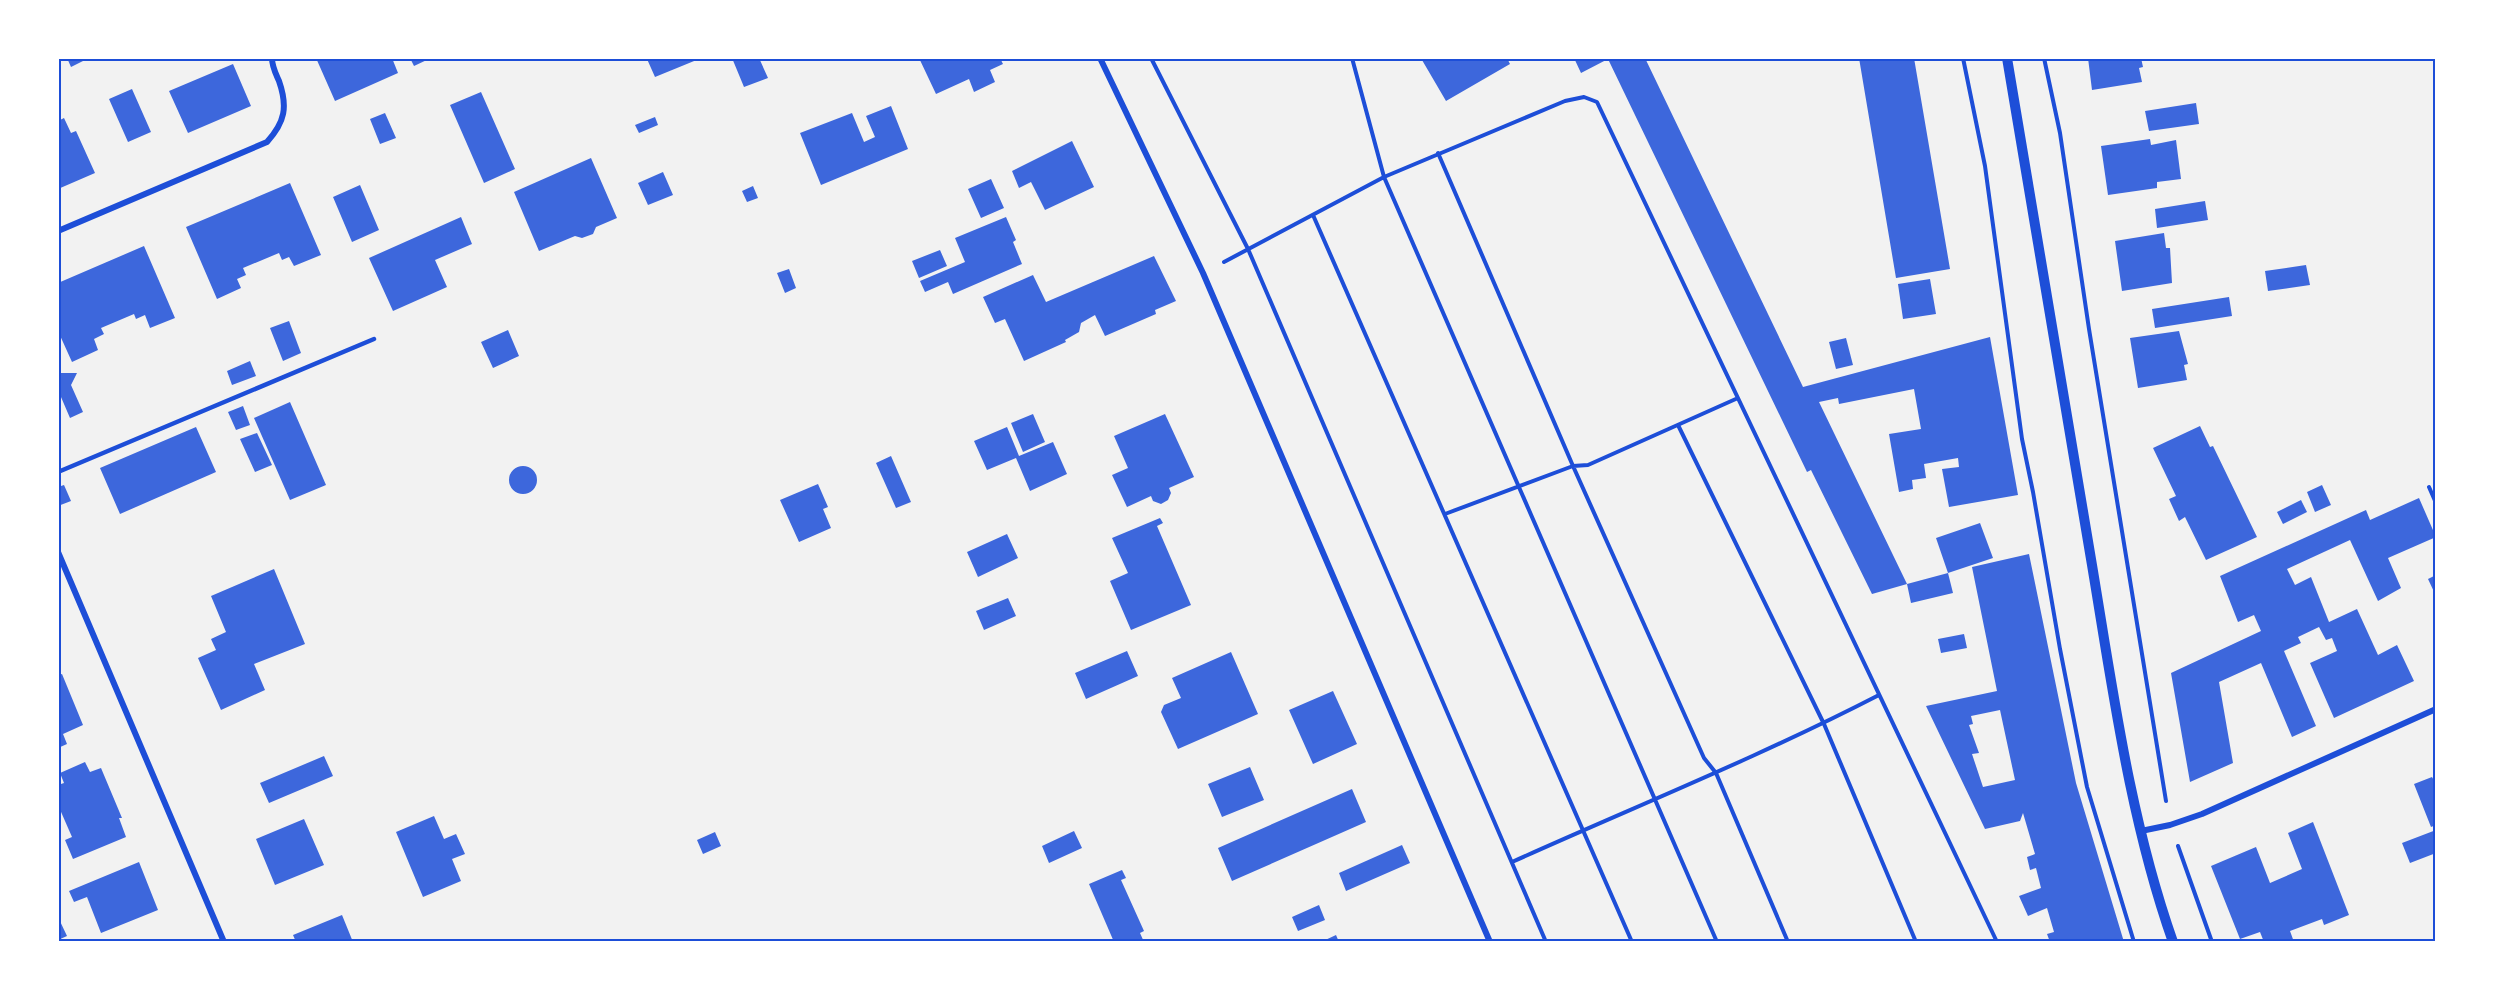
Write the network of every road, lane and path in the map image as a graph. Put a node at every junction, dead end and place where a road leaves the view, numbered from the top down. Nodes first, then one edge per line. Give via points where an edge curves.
1 (272, 58) edge
2 (1100, 58) edge
3 (1151, 58) edge
4 (1352, 58) edge
5 (1963, 58) edge
6 (2007, 58) edge
7 (2044, 58) edge
8 (1438, 153) junction
9 (1384, 177) junction
10 (1313, 215) junction
11 (58, 231) edge
12 (1248, 249) junction
13 (1203, 273) junction
14 (374, 339) dead end
15 (1738, 398) junction
16 (1678, 425) junction
17 (1573, 466) junction
18 (58, 472) edge
19 (1517, 485) junction
20 (2429, 487) dead end
21 (2436, 503) edge
22 (1445, 514) junction
23 (58, 552) edge
24 (1879, 695) junction
25 (2436, 709) edge
26 (1824, 724) junction
27 (1716, 773) junction
28 (1654, 798) junction
29 (2170, 825) junction
30 (1584, 829) junction
31 (2141, 831) junction
32 (1512, 862) junction
33 (224, 942) edge
34 (1490, 942) edge
35 (1546, 942) edge
36 (1632, 942) edge
37 (1717, 942) edge
38 (1788, 942) edge
39 (1916, 942) edge
40 (1997, 942) edge
41 (2134, 942) edge
42 (2173, 942) edge
43 (2212, 942) edge

1 - 11 street via 285,110 279,129 267,142
2 - 13 street
3 - 12 path
4 - 9 path
5 - 41 path via 1985,166 2022,439 2060,649 2087,787
6 - 31 street via 2108,663
7 - 29 path via 2060,133
8 - 9 path
8 - 15 path via 1565,101 1584,97 1597,102
8 - 17 path
9 - 10 path
9 - 19 path
10 - 12 path
10 - 22 path
12 - 13 path
12 - 32 path
13 - 34 street
14 - 18 lane
15 - 16 path
15 - 24 path
16 - 17 path via 1588,465
16 - 26 path
17 - 19 path
17 - 27 path via 1704,758
19 - 22 path
19 - 28 path
20 - 21 path
22 - 30 path
23 - 33 street
24 - 26 path
24 - 40 path
25 - 29 street
26 - 27 path
26 - 39 path
27 - 28 path
27 - 38 path
28 - 30 path
28 - 37 path
29 - 31 street
29 - 43 path
30 - 32 path
30 - 36 path
31 - 42 street
32 - 35 path

